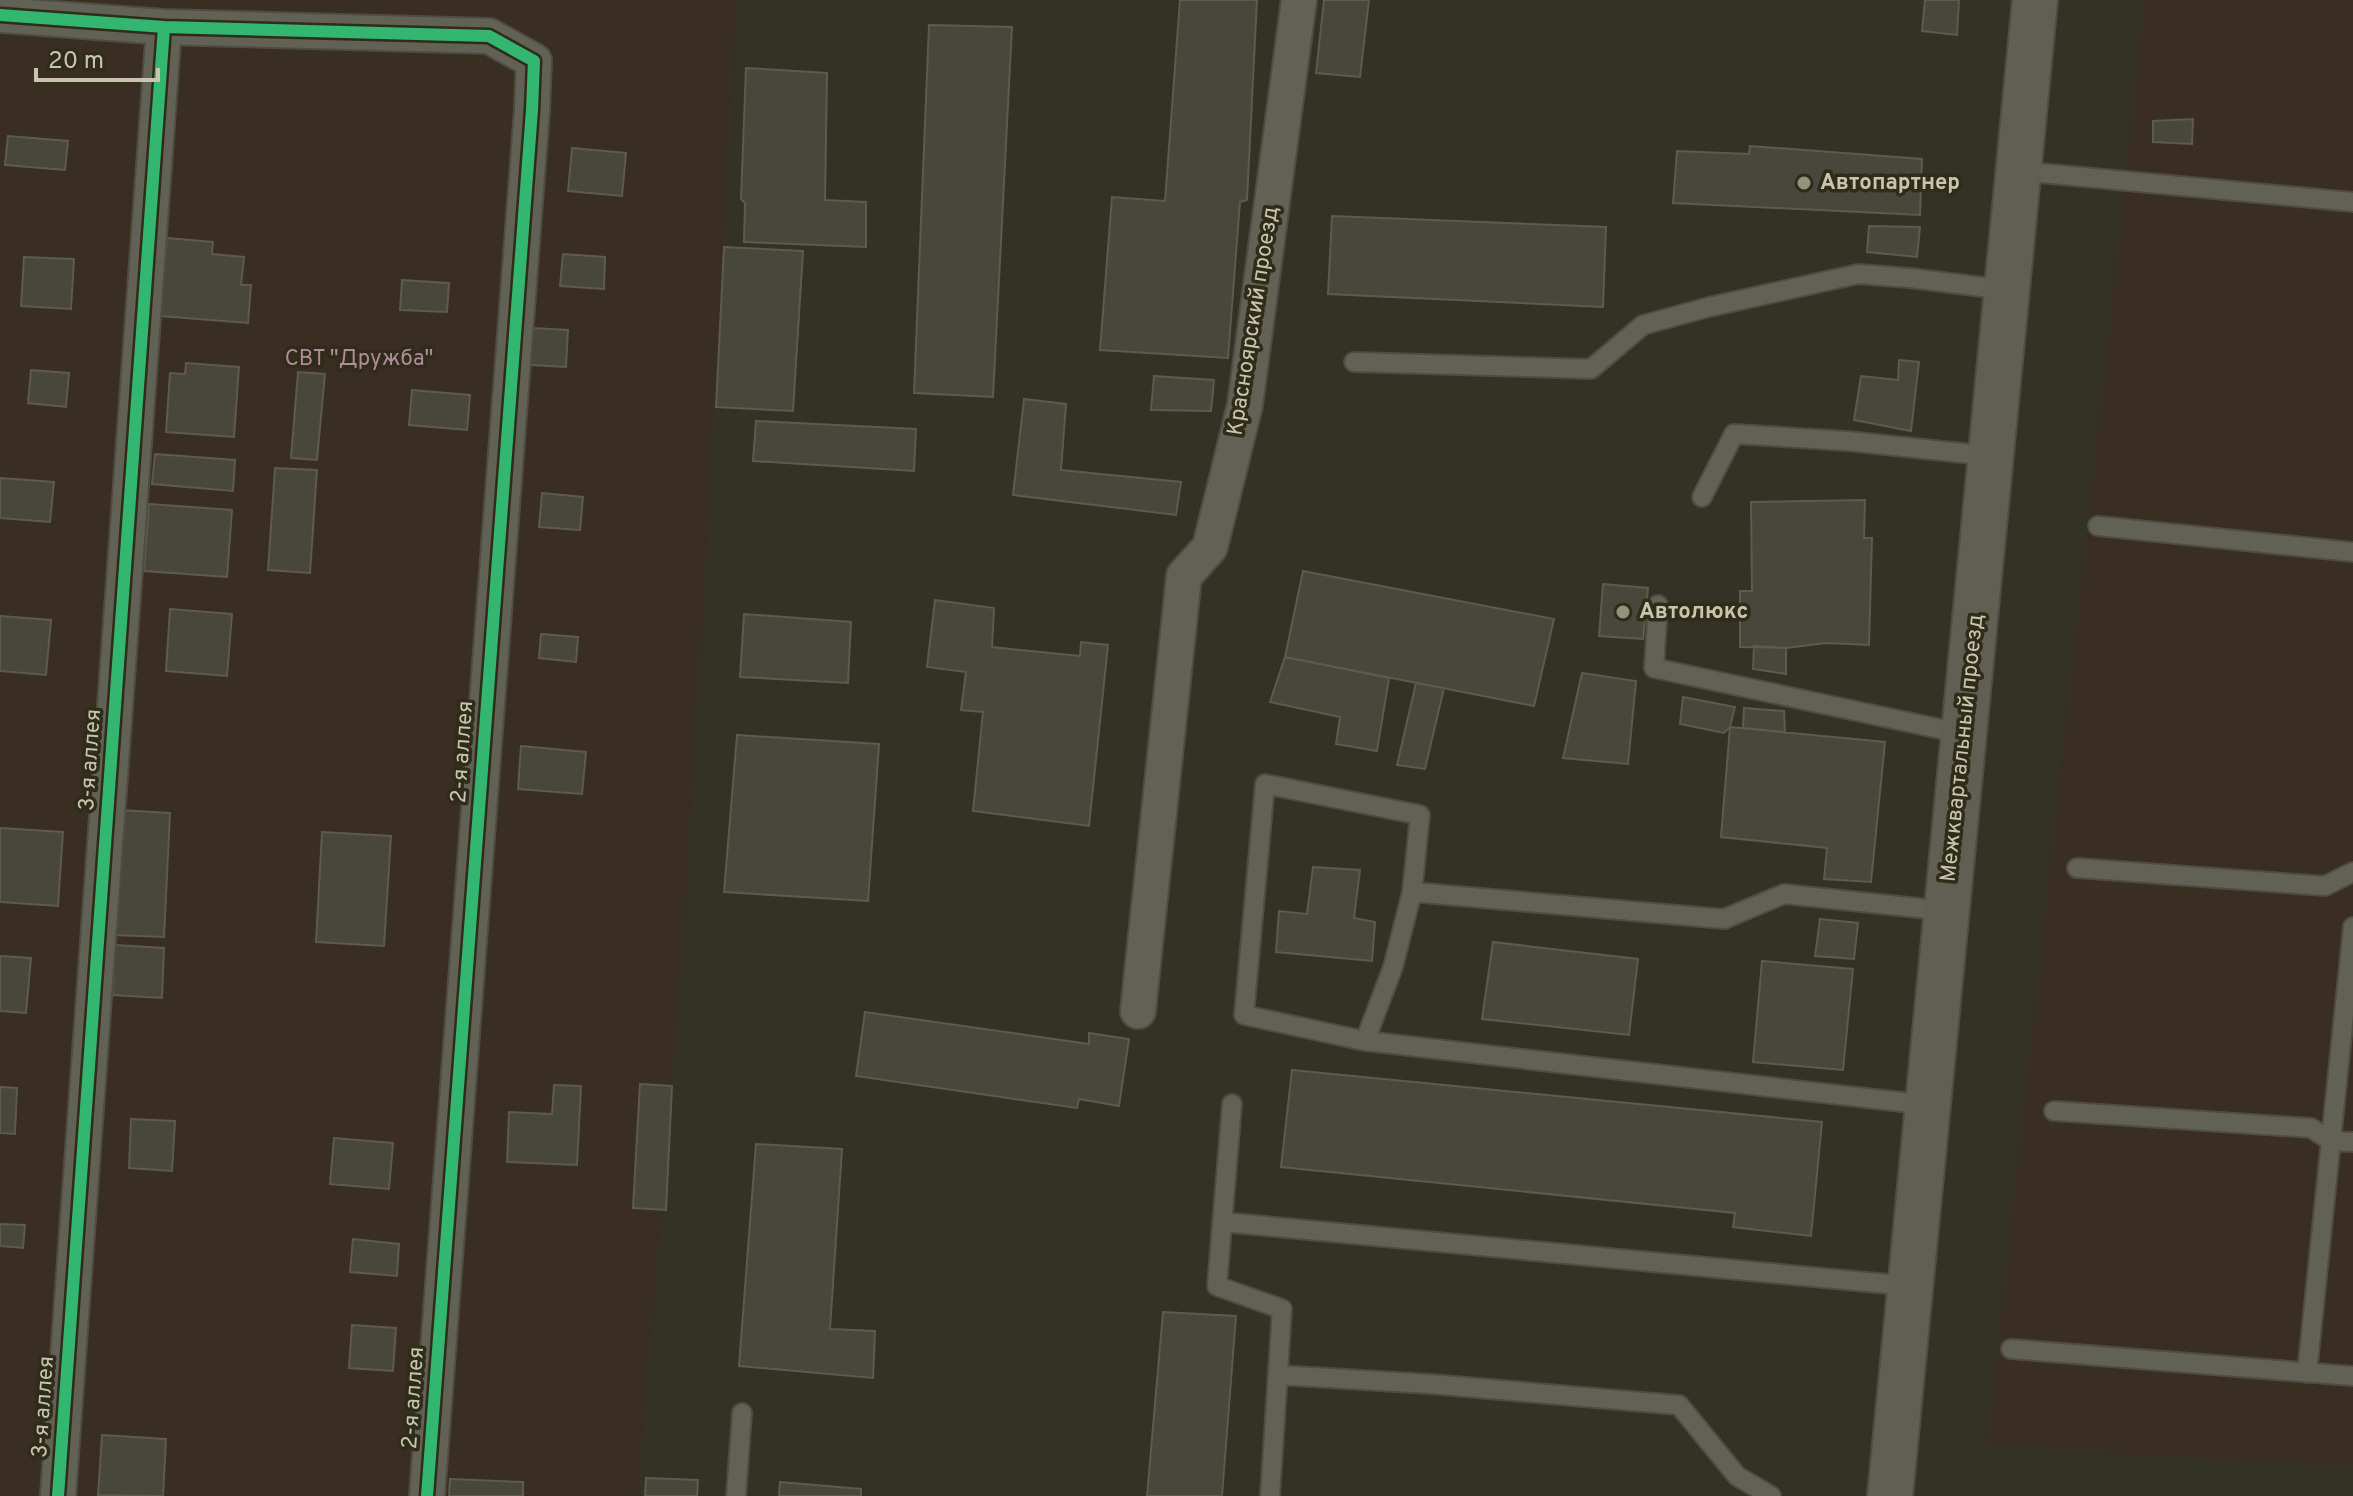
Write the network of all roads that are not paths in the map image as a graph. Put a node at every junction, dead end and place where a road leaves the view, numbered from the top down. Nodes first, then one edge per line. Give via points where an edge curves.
1 (1299, 0) edge
2 (2035, 0) edge
3 (0, 15) edge
4 (164, 27) junction
5 (2018, 171) junction
6 (2353, 202) edge
7 (2007, 290) junction
8 (1354, 362) dead end
9 (1991, 456) junction
10 (1702, 497) dead end
11 (2098, 526) dead end
12 (2353, 552) edge
13 (1658, 605) dead end
14 (1964, 734) junction
15 (2077, 868) dead end
16 (2353, 872) edge
17 (1412, 892) junction
18 (1947, 911) junction
19 (2353, 927) edge
20 (1138, 1011) dead end
21 (1365, 1041) junction
22 (1232, 1104) dead end
23 (1928, 1105) junction
24 (2054, 1111) dead end
25 (2331, 1141) junction
26 (2353, 1142) edge
27 (1222, 1222) junction
28 (1910, 1286) junction
29 (2011, 1349) dead end
30 (2307, 1373) junction
31 (1278, 1375) junction
32 (2353, 1376) edge
33 (742, 1413) dead end
34 (58, 1496) edge
35 (427, 1496) edge
36 (736, 1496) edge
37 (1270, 1496) edge
38 (1771, 1496) edge
39 (1890, 1496) edge

1 - 20 street, Красноярский проезд via 1245,405 1210,547 1184,576
2 - 5 main road, Межквартальный проезд
3 - 4 street
4 - 34 street, 3-я аллея
4 - 35 street, 2-я аллея via 489,36 534,61
5 - 6 lane
5 - 7 main road, Межквартальный проезд
7 - 8 lane via 1858,274 1643,325 1591,369
7 - 9 main road, Межквартальный проезд
9 - 10 lane via 1734,434
9 - 14 main road, Межквартальный проезд
11 - 12 lane
13 - 14 lane via 1654,668
14 - 18 main road, Межквартальный проезд
15 - 16 lane via 2325,886
17 - 18 lane via 1724,919 1784,894
17 - 21 lane via 1393,967
17 - 21 lane via 1420,815 1265,784 1244,1015
18 - 23 main road, Межквартальный проезд
19 - 25 lane
21 - 23 lane
22 - 27 lane
23 - 28 main road, Межквартальный проезд
24 - 25 lane via 2311,1128
25 - 26 lane
25 - 30 lane
27 - 28 lane
27 - 31 lane via 1217,1286 1282,1309
28 - 39 main road, Межквартальный проезд
29 - 30 lane
30 - 32 lane
31 - 37 lane
31 - 38 lane via 1679,1405 1737,1476
33 - 36 lane

